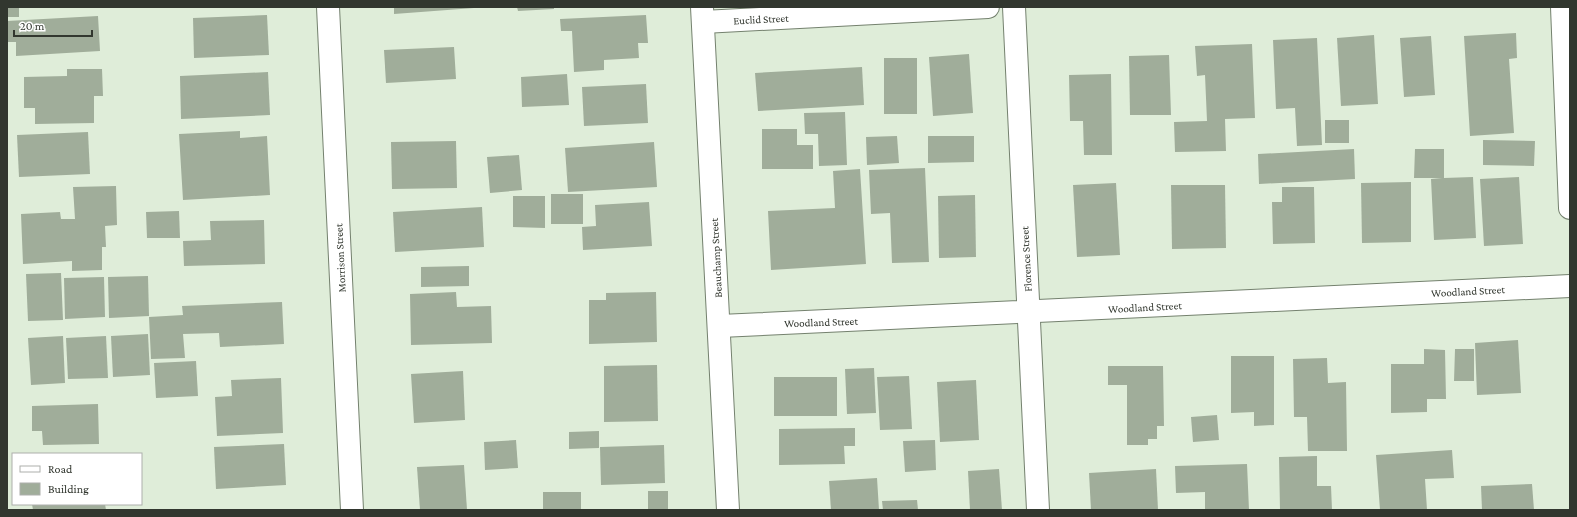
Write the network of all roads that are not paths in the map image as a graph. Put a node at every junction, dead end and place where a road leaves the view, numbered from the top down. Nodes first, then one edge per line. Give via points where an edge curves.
1 (328, 7) edge
2 (988, 7) edge
3 (1014, 7) edge
4 (1562, 7) edge
5 (702, 15) edge
6 (1570, 208) edge
7 (1570, 286) edge
8 (1028, 313) junction
9 (720, 326) junction
10 (352, 510) edge
11 (728, 510) edge
12 (1038, 510) edge

1 - 10 street, Morrison Street
2 - 5 street, Euclid Street
3 - 8 street, Florence Street
4 - 6 street
5 - 9 street, Beauchamp Street
7 - 8 street, Woodland Street
8 - 9 street, Woodland Street
8 - 12 street, Florence Street
9 - 11 street, Beauchamp Street

